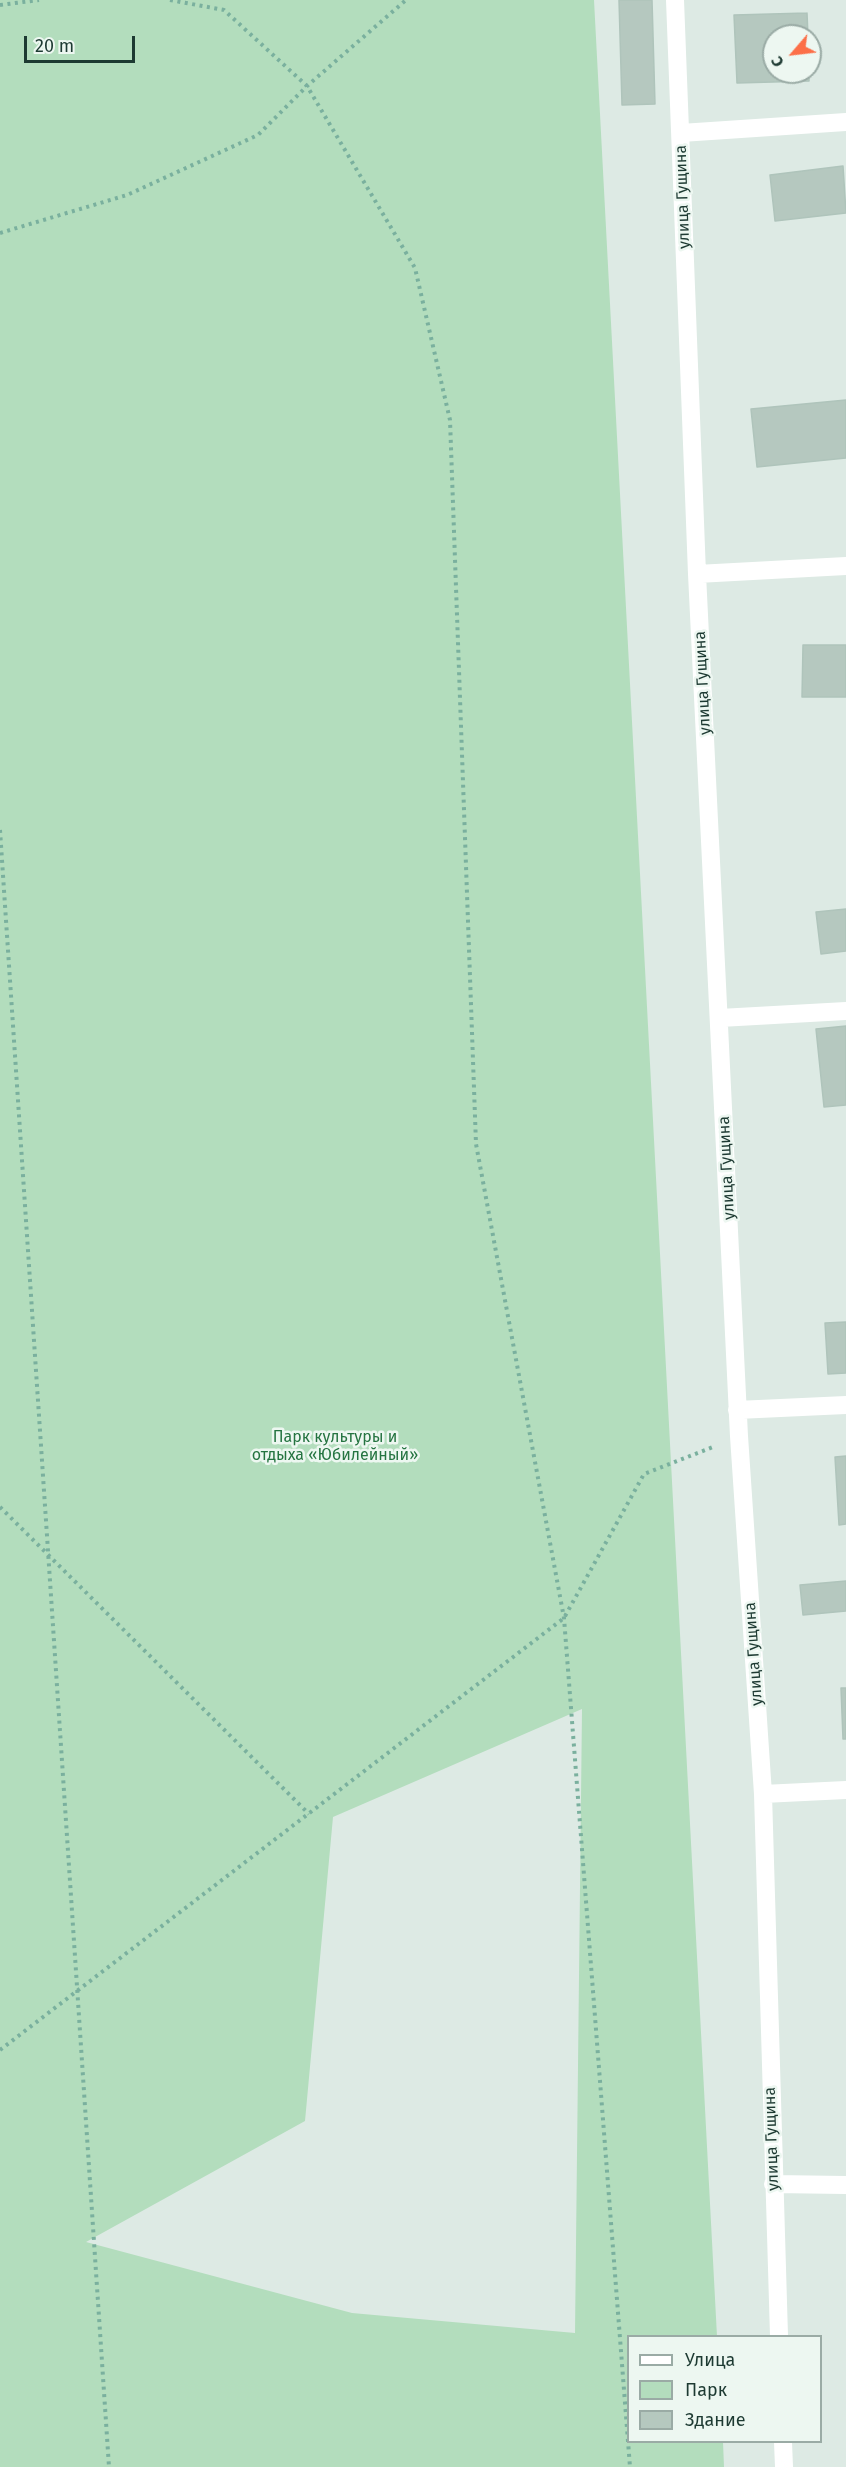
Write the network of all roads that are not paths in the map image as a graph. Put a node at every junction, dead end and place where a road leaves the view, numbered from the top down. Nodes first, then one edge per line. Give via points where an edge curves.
1 (675, 0) edge
2 (846, 122) edge
3 (681, 133) junction
4 (846, 566) edge
5 (698, 574) junction
6 (846, 1011) edge
7 (720, 1018) junction
8 (846, 1405) edge
9 (738, 1410) junction
10 (846, 1790) edge
11 (763, 1794) junction
12 (773, 2184) junction
13 (846, 2185) edge
14 (779, 2335) edge
15 (783, 2443) edge
16 (784, 2467) edge

1 - 3 street, улица Гущина
2 - 3 street
3 - 5 street, улица Гущина
4 - 5 street
5 - 7 street, улица Гущина
6 - 7 street
7 - 9 street, улица Гущина
8 - 9 street
9 - 11 street, улица Гущина
10 - 11 street
11 - 12 street, улица Гущина
12 - 13 street
12 - 14 street, улица Гущина
15 - 16 street

